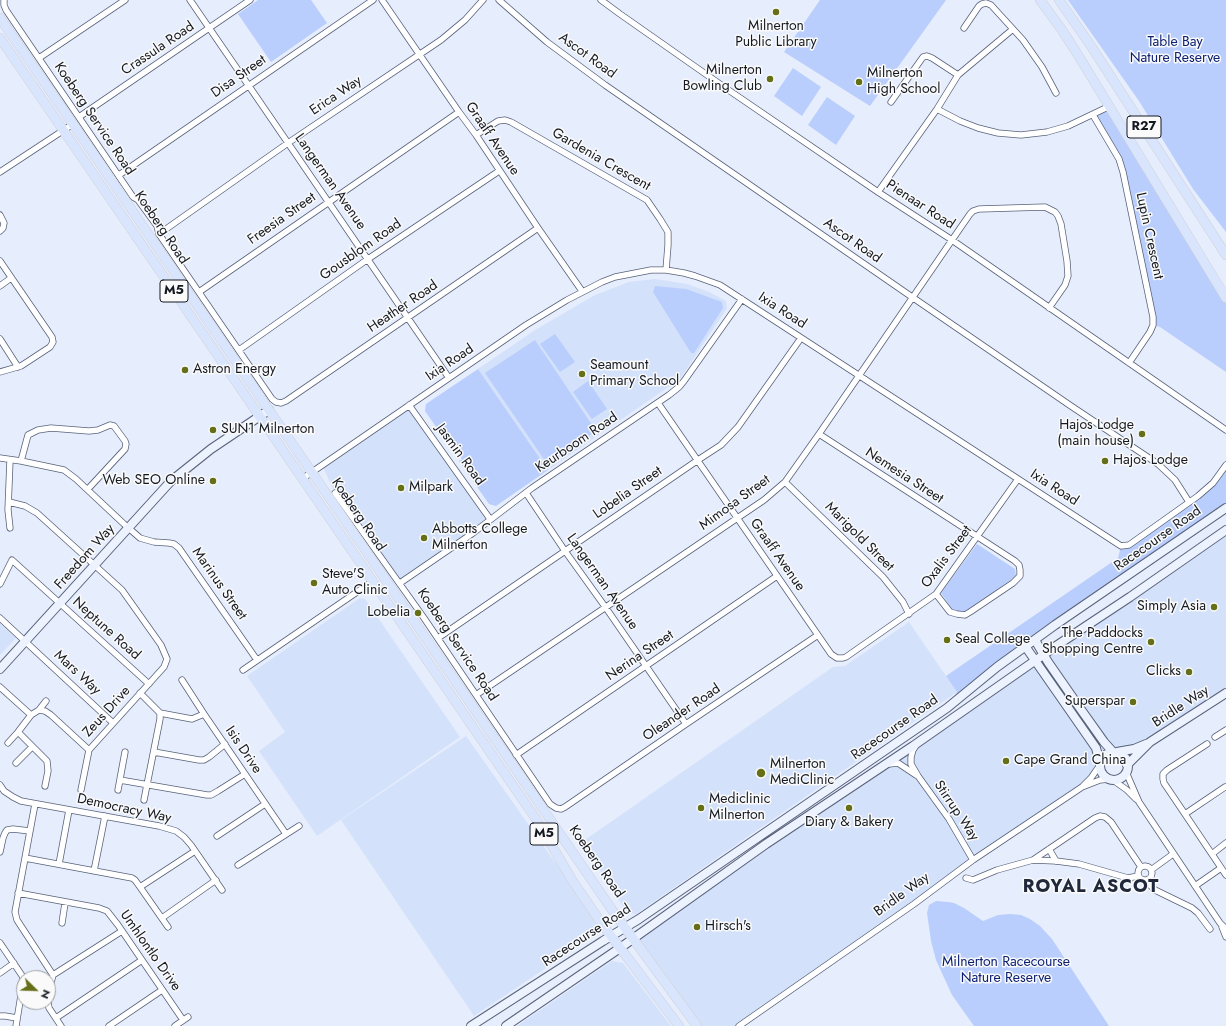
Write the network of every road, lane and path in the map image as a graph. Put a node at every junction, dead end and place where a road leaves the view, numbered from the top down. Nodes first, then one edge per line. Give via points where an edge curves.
1 (4, 0) edge
2 (124, 0) edge
3 (190, 0) edge
4 (250, 0) edge
5 (373, 0) edge
6 (382, 0) edge
7 (483, 0) edge
8 (499, 0) edge
9 (602, 0) edge
10 (1040, 0) edge
11 (1060, 0) edge
12 (0, 18) edge
13 (210, 28) junction
14 (964, 28) dead end
15 (1013, 29) junction
16 (0, 38) edge
17 (420, 54) junction
18 (39, 58) junction
19 (958, 75) junction
20 (249, 85) junction
21 (1056, 93) dead end
22 (891, 102) dead end
23 (1110, 106) junction
24 (937, 109) junction
25 (459, 112) junction
26 (1093, 115) junction
27 (76, 120) junction
28 (64, 130) junction
29 (476, 135) junction
30 (288, 143) junction
31 (499, 171) junction
32 (0, 172) edge
33 (119, 175) junction
34 (878, 192) junction
35 (329, 201) junction
36 (0, 215) edge
37 (538, 228) junction
38 (0, 231) edge
39 (159, 234) junction
40 (952, 240) junction
41 (1226, 255) edge
42 (368, 259) junction
43 (0, 261) edge
44 (666, 270) junction
45 (11, 278) junction
46 (0, 286) edge
47 (582, 291) junction
48 (199, 292) junction
49 (912, 297) junction
50 (1226, 298) edge
51 (742, 299) junction
52 (1049, 308) junction
53 (408, 319) junction
54 (801, 338) junction
55 (0, 339) edge
56 (239, 350) junction
57 (1129, 363) junction
58 (18, 367) junction
59 (0, 372) edge
60 (858, 376) junction
61 (449, 378) junction
62 (280, 403) joint
63 (658, 403) junction
64 (409, 406) junction
65 (270, 412) junction
66 (261, 418) junction
67 (1226, 430) edge
68 (819, 434) junction
69 (0, 458) edge
70 (10, 460) junction
71 (698, 460) junction
72 (21, 461) junction
73 (1226, 465) edge
74 (312, 472) junction
75 (302, 479) junction
76 (1018, 479) junction
77 (785, 482) junction
78 (88, 490) junction
79 (335, 493) dead end
80 (526, 493) junction
81 (9, 502) junction
82 (1189, 502) junction
83 (1226, 508) edge
84 (737, 518) junction
85 (490, 519) junction
86 (10, 528) dead end
87 (129, 528) junction
88 (1224, 532) edge
89 (977, 537) junction
90 (565, 551) junction
91 (94, 565) junction
92 (777, 576) junction
93 (373, 581) junction
94 (400, 583) junction
95 (0, 584) edge
96 (936, 594) junction
97 (60, 604) junction
98 (606, 608) junction
99 (909, 614) junction
100 (0, 618) edge
101 (818, 635) junction
102 (438, 638) junction
103 (1034, 640) junction
104 (25, 642) junction
105 (1025, 646) junction
106 (1044, 655) junction
107 (840, 658) joint
108 (257, 660) junction
109 (1035, 662) junction
110 (646, 666) junction
111 (0, 669) edge
112 (242, 670) dead end
113 (182, 680) dead end
114 (149, 684) junction
115 (0, 687) edge
116 (140, 693) junction
117 (1226, 693) edge
118 (476, 696) junction
119 (46, 701) dead end
120 (39, 710) junction
121 (160, 713) junction
122 (204, 714) junction
123 (31, 715) junction
124 (113, 723) junction
125 (686, 724) junction
126 (1226, 730) edge
127 (18, 732) junction
128 (1214, 737) dead end
129 (918, 742) junction
130 (1150, 742) junction
131 (8, 743) dead end
132 (224, 744) junction
133 (1207, 744) dead end
134 (32, 747) junction
135 (89, 750) junction
136 (125, 752) dead end
137 (154, 752) junction
138 (1115, 752) junction
139 (516, 755) junction
140 (16, 763) dead end
141 (886, 764) junction
142 (1100, 764) junction
143 (1127, 769) junction
144 (245, 774) junction
145 (918, 776) junction
146 (1111, 779) junction
147 (120, 780) junction
148 (148, 784) junction
149 (0, 785) edge
150 (45, 786) dead end
151 (1225, 786) edge
152 (1082, 787) junction
153 (81, 790) dead end
154 (118, 790) dead end
155 (2, 793) edge
156 (144, 800) dead end
157 (1139, 802) junction
158 (35, 804) junction
159 (265, 804) junction
160 (559, 809) joint
161 (69, 810) junction
162 (1185, 814) junction
163 (105, 816) junction
164 (299, 826) dead end
165 (30, 831) junction
166 (286, 834) junction
167 (216, 836) dead end
168 (1226, 843) edge
169 (1049, 849) junction
170 (195, 850) junction
171 (0, 852) edge
172 (1173, 854) junction
173 (1212, 854) junction
174 (25, 858) junction
175 (974, 860) junction
176 (1033, 860) junction
177 (1056, 861) junction
178 (59, 864) junction
179 (238, 865) dead end
180 (1141, 867) junction
181 (1221, 868) junction
182 (1151, 870) junction
183 (94, 871) junction
184 (1226, 875) edge
185 (1138, 876) junction
186 (966, 878) dead end
187 (1148, 879) junction
188 (216, 880) junction
189 (1195, 886) junction
190 (140, 887) junction
191 (222, 890) dead end
192 (18, 894) junction
193 (65, 903) junction
194 (162, 918) junction
195 (62, 923) dead end
196 (1220, 923) junction
197 (168, 927) dead end
198 (625, 928) junction
199 (1210, 928) dead end
200 (1226, 929) edge
201 (122, 931) junction
202 (611, 936) junction
203 (1226, 937) edge
204 (633, 939) junction
205 (0, 943) edge
206 (620, 948) junction
207 (142, 960) junction
208 (14, 963) junction
209 (50, 970) edge
210 (0, 973) edge
211 (56, 973) edge
212 (162, 990) junction
213 (51, 1010) edge
214 (0, 1016) edge
215 (188, 1017) dead end
216 (17, 1018) junction
217 (56, 1018) junction
218 (183, 1020) junction
219 (16, 1026) edge
220 (61, 1026) edge
221 (109, 1026) edge
222 (175, 1026) edge
223 (471, 1026) edge
224 (506, 1026) edge
225 (679, 1026) edge
226 (698, 1026) edge
227 (740, 1026) edge

1 - 18 street, Koeberg Service Road via 5,9
2 - 18 street
3 - 13 street, Langerman Avenue
4 - 13 street, Crassula Road
5 - 20 street, Disa Street
6 - 17 street, Graaff Avenue
7 - 17 street, Erica Way via 456,28
8 - 49 street, Ascot Road via 570,60
9 - 34 street, Pienaar Road
10 - 23 main road, R27
11 - 41 main road, R27
12 - 27 main road, Koeberg Road / M5
13 - 20 street, Langerman Avenue
13 - 27 street, Crassula Road
14 - 15 street via 979,6 986,3 991,5
15 - 19 street
15 - 21 street via 1039,62
16 - 28 main road, Koeberg Road / M5
17 - 25 street, Graaff Avenue
17 - 30 street, Erica Way
18 - 27 street, Koeberg Service Road
19 - 22 street via 932,58 922,57
19 - 24 street
20 - 30 street, Langerman Avenue
20 - 33 street, Disa Street
23 - 26 street
23 - 50 main road, R27
24 - 26 street via 978,128 1021,135 1048,132
24 - 34 street
25 - 29 street, Graaff Avenue
25 - 35 street, Freesia Street
26 - 57 street, Lupin Crescent via 1119,159 1123,172 1153,317 1154,325
27 - 28 street, Crassula Road
27 - 33 street, Koeberg Service Road
27 - 65 main road, Koeberg Road / M5
28 - 32 street, Crassula Road
28 - 66 main road, Koeberg Road / M5
29 - 31 street, Graaff Avenue
29 - 44 street, Gardenia Crescent via 498,120 511,122 647,200 668,232
30 - 35 street, Langerman Avenue
30 - 39 street, Erica Way
31 - 37 street, Graaff Avenue
31 - 42 street, Gousblom Road
33 - 39 street, Koeberg Service Road via 156,226
34 - 40 street, Pienaar Road
35 - 42 street, Langerman Avenue
35 - 48 street, Freesia Street
36 - 38 street via 4,223
37 - 47 street, Graaff Avenue
37 - 53 street, Heather Road
39 - 48 street, Koeberg Service Road
40 - 49 street, Mimosa Street
40 - 52 street, Pienaar Road
40 - 52 street, Mimosa Street via 970,214 979,208 1045,207 1055,212 1061,224 1068,276 1065,285
42 - 53 street, Langerman Avenue
42 - 56 street, Gousblom Road
43 - 45 street
44 - 47 street, Ixia Road via 651,270 615,277
44 - 51 street, Ixia Road via 695,276 720,286
45 - 46 street
45 - 58 street via 53,342 50,347
47 - 61 street, Ixia Road via 526,325
48 - 56 street, Koeberg Service Road
49 - 60 street, Mimosa Street
49 - 82 street, Ascot Road via 1158,464 1175,480
51 - 54 street, Ixia Road
51 - 63 street, Keurboom Road via 684,381
52 - 57 street, Pienaar Road
53 - 61 street, Langerman Avenue
53 - 62 street, Heather Road
54 - 60 street, Ixia Road
54 - 71 street, Lobelia Street via 730,436
55 - 58 street
56 - 62 street, Koeberg Service Road via 272,399
57 - 67 street, Pienaar Road
58 - 59 street
60 - 68 street, Mimosa Street
60 - 76 street, Ixia Road
61 - 64 street, Ixia Road
63 - 71 street, Graaff Avenue
63 - 80 street, Keurboom Road
64 - 74 street, Ixia Road
64 - 85 street, Jasmin Road
65 - 66 main road, Freedom Way
65 - 74 main road, Koeberg Road / M5
66 - 75 main road, Koeberg Road / M5
66 - 87 main road, Freedom Way via 171,481
68 - 77 street, Mimosa Street
68 - 89 street, Nemesia Street
69 - 70 street, Marinus Street
70 - 72 street, Marinus Street
70 - 81 street
71 - 84 street, Graaff Avenue
71 - 90 street, Lobelia Street
72 - 78 street, Marinus Street via 64,470
72 - 78 street via 28,435 38,430 51,428 89,431 114,426 126,444 125,449
73 - 82 street, Ixia Road via 1213,483
74 - 75 street, Ixia Road
74 - 198 main road, Koeberg Road / M5
75 - 93 main road, Koeberg Road / M5
76 - 82 street, Ixia Road via 1120,546 1129,545
76 - 89 street, Oxalis Street
77 - 84 street, Mimosa Street
77 - 99 street, Marigold Street via 883,577
78 - 87 street, Marinus Street
79 - 94 street, Koeberg Service Road
80 - 85 street, Keurboom Road
80 - 90 street, Langerman Avenue
81 - 86 street
81 - 91 street via 36,512
83 - 103 main road, Racecourse Road
84 - 92 street, Graaff Avenue
84 - 98 street, Mimosa Street
85 - 94 street, Keurboom Road
87 - 91 main road, Freedom Way
87 - 108 street, Marinus Street via 147,541 174,544 179,548
88 - 106 main road, Racecourse Road
89 - 96 street, Oxalis Street
89 - 96 street, Nemesia Street via 1015,561 1019,565 1020,576 965,615 950,612
90 - 98 street, Langerman Avenue
90 - 102 street, Lobelia Street
91 - 97 main road, Freedom Way
91 - 114 street, Zeus Drive via 125,594 161,645 167,659 164,667
92 - 101 street, Graaff Avenue
92 - 110 street, Nerina Street
93 - 108 street
93 - 202 main road, Koeberg Road / M5 via 536,819 572,880
94 - 102 street, Koeberg Service Road
95 - 97 street, Neptune Road via 12,560
96 - 99 street, Oxalis Street
97 - 104 main road, Freedom Way
97 - 114 street, Neptune Road
98 - 110 street, Langerman Avenue
98 - 118 street, Mimosa Street
99 - 107 street, Oxalis Street via 846,657
100 - 104 street, Mars Way
101 - 107 street, Graaff Avenue via 831,654
101 - 125 street, Oleander Road
102 - 118 street, Koeberg Service Road
103 - 105 main road, Racecourse Road
103 - 106 main road
104 - 111 main road, Freedom Way
104 - 124 street, Mars Way
105 - 109 main road
105 - 198 main road, Racecourse Road via 947,708
106 - 109 main road, Racecourse Road
106 - 138 main road via 1104,742
108 - 112 street
109 - 129 main road, Racecourse Road
109 - 142 main road via 1096,748
110 - 125 street, Langerman Avenue
110 - 139 street, Nerina Street
113 - 122 street, Isis Drive
114 - 116 street, Zeus Drive
115 - 123 street
116 - 121 street
116 - 124 street, Zeus Drive
117 - 130 main road, Bridle Way
118 - 139 street, Koeberg Service Road
119 - 120 street
120 - 123 street
120 - 135 street via 51,715
121 - 122 street via 192,719
121 - 137 street
122 - 132 street, Isis Drive
123 - 127 street
124 - 135 street, Zeus Drive
125 - 160 street, Oleander Road
126 - 128 street
127 - 131 street
127 - 134 street
129 - 141 main road, Racecourse Road
129 - 145 street, Stirrup Way via 912,757 912,764
130 - 138 main road, Bridle Way via 1134,749
130 - 143 main road, Bridle Way
132 - 137 street via 204,760
132 - 144 street, Isis Drive
133 - 162 street via 1167,770 1162,779
134 - 140 street
134 - 150 street via 47,761
135 - 153 street, Zeus Drive
136 - 147 street
137 - 148 street
138 - 142 main road via 1104,755
138 - 143 main road via 1124,757
139 - 160 street, Koeberg Service Road via 550,804
141 - 145 street, Stirrup Way via 898,763
141 - 204 main road, Racecourse Road via 766,844
142 - 146 main road via 1102,774
142 - 152 street, Bridle Way
143 - 146 main road via 1121,778
143 - 157 street
144 - 148 street via 211,795
144 - 159 street, Isis Drive
145 - 175 street, Stirrup Way
146 - 152 street, Bridle Way
146 - 157 street
147 - 148 street
147 - 154 street
148 - 156 street
149 - 155 street, Democracy Way
151 - 162 street
152 - 175 street, Bridle Way
155 - 158 street, Democracy Way
157 - 172 street
158 - 161 street, Democracy Way
158 - 165 street
159 - 166 street, Isis Drive
159 - 167 street
161 - 163 street, Democracy Way
161 - 178 street
162 - 173 street
163 - 170 street, Democracy Way via 176,831
163 - 183 street
164 - 166 street
165 - 171 street via 13,828 7,830
165 - 174 street
166 - 179 street
168 - 173 street
169 - 176 street
169 - 177 street
169 - 180 street via 1100,816 1111,822
170 - 188 street, Democracy Way
170 - 190 street
172 - 182 street
172 - 189 street
173 - 181 street
174 - 178 street
174 - 192 street
175 - 227 street, Bridle Way
176 - 177 street
176 - 186 street via 973,880
177 - 185 street via 1079,864 1124,877
178 - 183 street
180 - 182 street via 1146,866
180 - 185 street
181 - 184 street
181 - 189 street
182 - 187 street via 1152,874
183 - 190 street via 132,878
185 - 187 street via 1143,880
187 - 199 street via 1155,890 1192,908
188 - 191 street, Democracy Way
188 - 194 street
189 - 196 street
190 - 194 street
192 - 193 street, Umhlontlo Drive
192 - 209 street via 15,912 17,920
193 - 195 street
193 - 201 street, Umhlontlo Drive via 104,909 111,914
194 - 197 street
196 - 200 street
196 - 203 street
198 - 202 main road, Racecourse Road
198 - 204 main road, Koeberg Road / M5
201 - 207 street, Umhlontlo Drive
201 - 211 street
202 - 206 main road, Koeberg Road / M5
202 - 223 main road, Racecourse Road
204 - 206 main road, Racecourse Road
204 - 226 main road, Koeberg Road / M5
205 - 208 street
206 - 224 main road, Racecourse Road
206 - 225 main road, Koeberg Road / M5
207 - 212 street, Umhlontlo Drive
207 - 217 street
208 - 210 street
208 - 216 street via 23,977
212 - 218 street, Umhlontlo Drive
212 - 221 street
213 - 217 street
214 - 216 street
215 - 218 street
216 - 219 street
217 - 220 street
218 - 222 street

